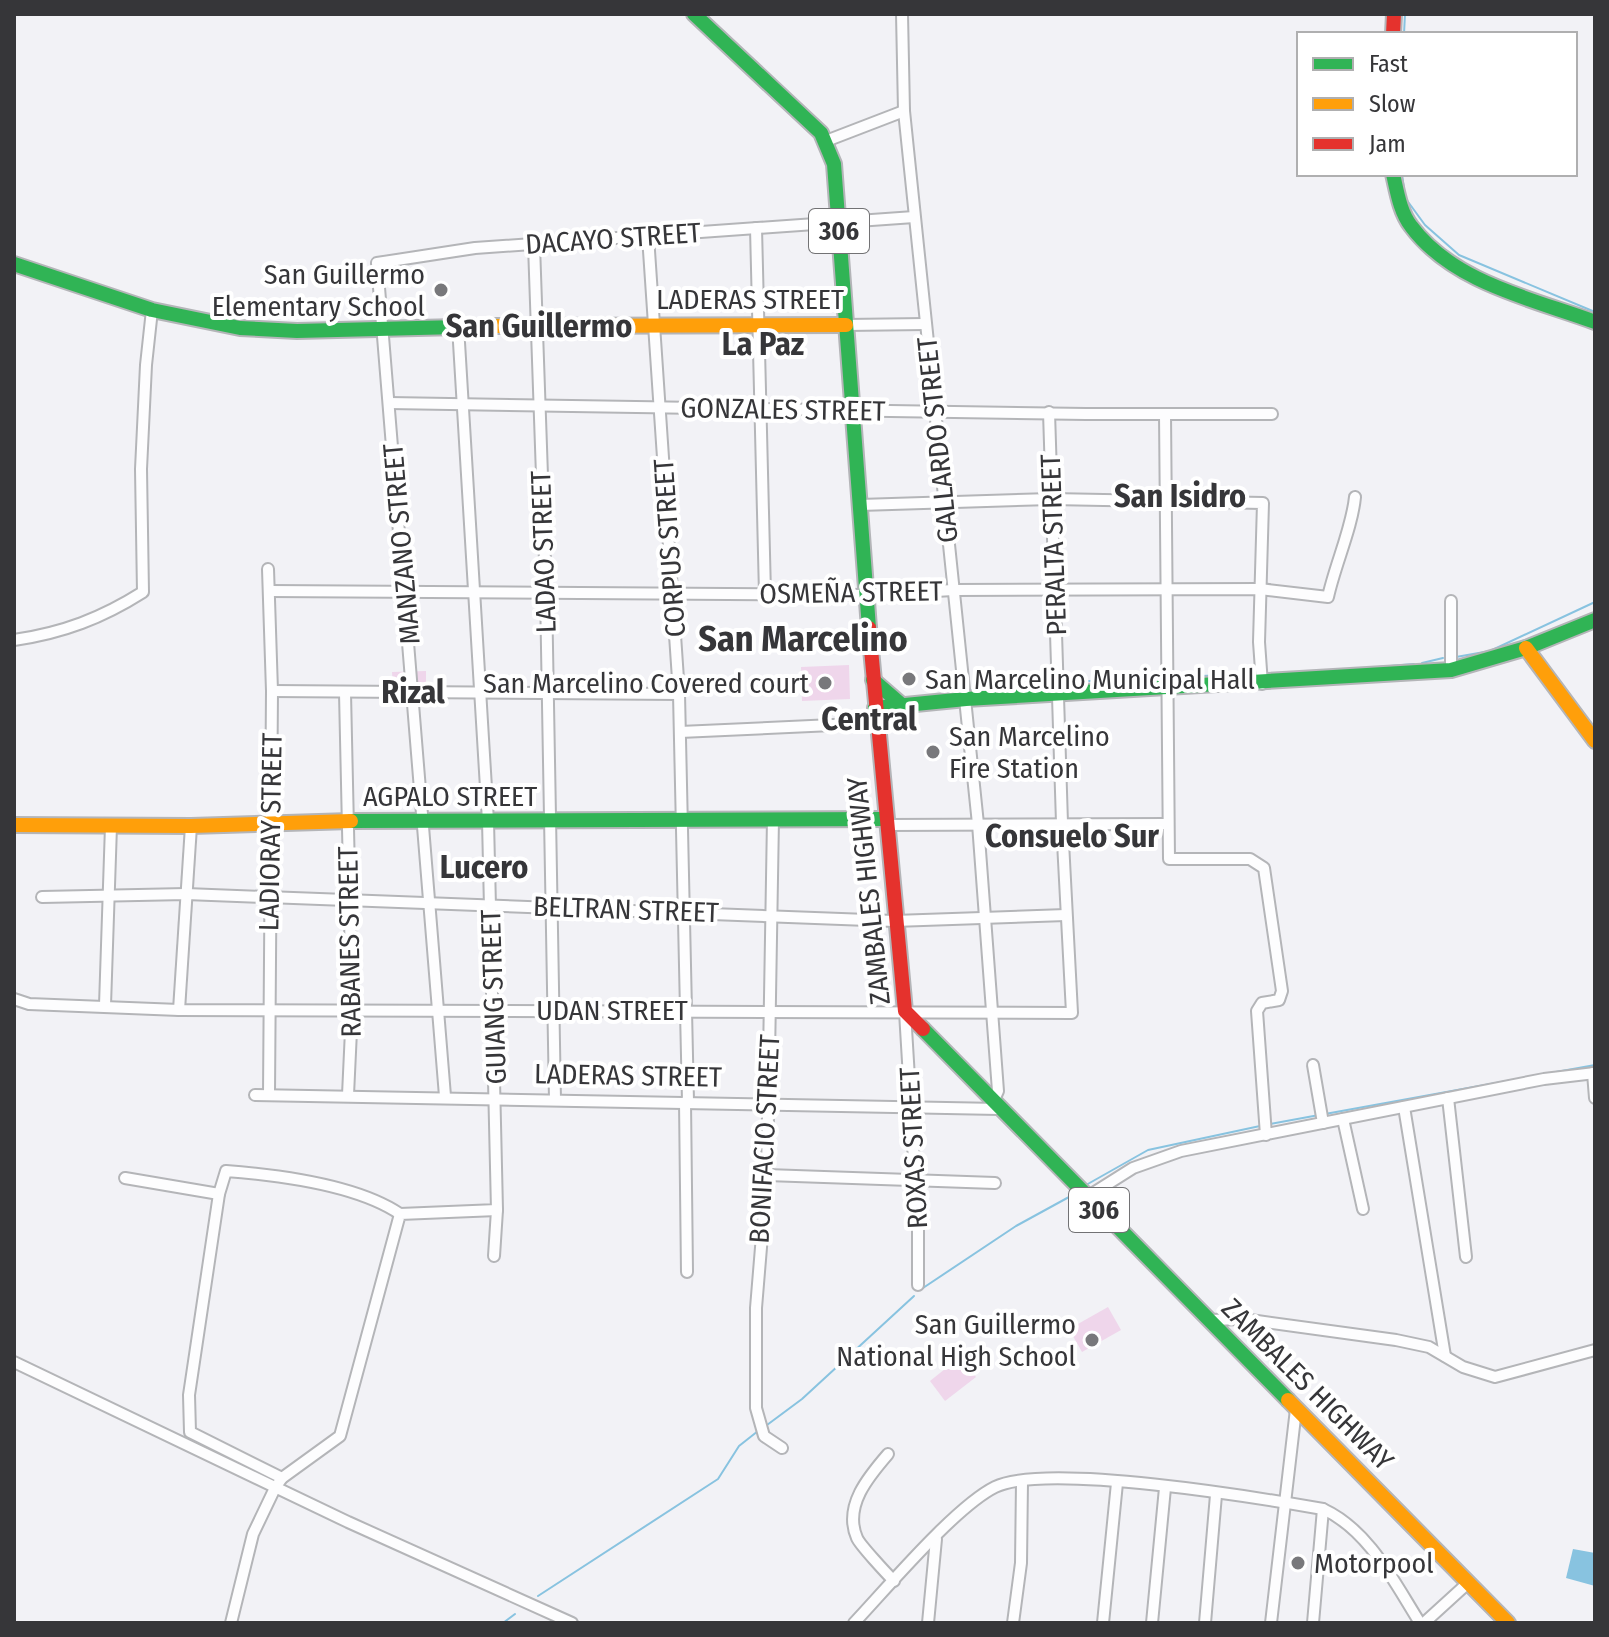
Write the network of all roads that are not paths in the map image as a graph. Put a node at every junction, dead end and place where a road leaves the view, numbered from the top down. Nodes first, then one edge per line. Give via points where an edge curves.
1 (694, 14) edge
2 (902, 14) edge
3 (904, 111) junction
4 (826, 141) junction
5 (1394, 176) edge
6 (914, 217) junction
7 (839, 223) junction
8 (756, 228) junction
9 (648, 236) junction
10 (534, 245) junction
11 (14, 264) edge
12 (152, 310) junction
13 (1595, 322) edge
14 (759, 323) junction
15 (925, 324) junction
16 (537, 325) junction
17 (654, 325) junction
18 (846, 325) junction
19 (383, 326) junction
20 (458, 326) junction
21 (389, 403) junction
22 (465, 404) junction
23 (538, 407) junction
24 (659, 407) junction
25 (762, 408) junction
26 (936, 410) junction
27 (852, 411) junction
28 (1049, 412) junction
29 (1165, 414) junction
30 (1272, 414) dead end
31 (1355, 497) dead end
32 (1051, 499) junction
33 (944, 500) junction
34 (1168, 502) junction
35 (860, 505) junction
36 (268, 569) dead end
37 (1167, 589) junction
38 (1260, 589) junction
39 (406, 590) junction
40 (953, 590) junction
41 (1055, 590) junction
42 (269, 591) junction
43 (475, 591) junction
44 (546, 591) junction
45 (672, 593) junction
46 (765, 594) junction
47 (867, 595) junction
48 (1451, 601) dead end
49 (1595, 620) edge
50 (14, 640) edge
51 (1526, 648) junction
52 (1451, 670) junction
53 (873, 680) junction
54 (1262, 684) junction
55 (1167, 688) junction
56 (272, 691) junction
57 (546, 691) junction
58 (414, 692) junction
59 (482, 692) junction
60 (345, 693) junction
61 (679, 694) junction
62 (1058, 694) junction
63 (966, 699) junction
64 (903, 706) junction
65 (876, 716) junction
66 (680, 732) junction
67 (1595, 741) edge
68 (425, 819) junction
69 (683, 819) junction
70 (773, 819) junction
71 (347, 821) junction
72 (488, 821) junction
73 (272, 822) junction
74 (885, 822) junction
75 (550, 823) junction
76 (1062, 823) junction
77 (978, 824) junction
78 (1168, 824) junction
79 (14, 825) edge
80 (111, 826) junction
81 (191, 826) junction
82 (186, 894) junction
83 (109, 895) junction
84 (42, 897) dead end
85 (268, 898) junction
86 (349, 901) junction
87 (430, 904) junction
88 (491, 905) junction
89 (552, 905) junction
90 (683, 911) junction
91 (771, 915) junction
92 (1066, 915) junction
93 (984, 919) junction
94 (894, 921) junction
95 (14, 999) edge
96 (105, 1005) junction
97 (269, 1009) junction
98 (352, 1009) junction
99 (438, 1009) junction
100 (686, 1009) junction
101 (179, 1010) junction
102 (493, 1010) junction
103 (554, 1010) junction
104 (770, 1010) junction
105 (991, 1010) junction
106 (905, 1011) junction
107 (1072, 1013) joint
108 (1313, 1065) dead end
109 (1594, 1073) edge
110 (269, 1094) junction
111 (255, 1095) dead end
112 (348, 1095) junction
113 (445, 1096) junction
114 (1448, 1098) junction
115 (1595, 1098) edge
116 (496, 1099) junction
117 (555, 1100) junction
118 (687, 1102) junction
119 (768, 1103) junction
120 (996, 1106) junction
121 (911, 1107) junction
122 (1404, 1107) junction
123 (1322, 1117) junction
124 (1343, 1119) junction
125 (1266, 1129) junction
126 (767, 1175) junction
127 (125, 1178) dead end
128 (915, 1179) junction
129 (995, 1183) dead end
130 (219, 1194) junction
131 (1087, 1197) junction
132 (1363, 1209) dead end
133 (497, 1210) junction
134 (400, 1214) junction
135 (494, 1256) dead end
136 (1466, 1257) dead end
137 (687, 1272) dead end
138 (918, 1285) dead end
139 (1207, 1320) junction
140 (1595, 1350) edge
141 (1445, 1356) junction
142 (14, 1362) edge
143 (1296, 1409) junction
144 (188, 1437) junction
145 (782, 1448) dead end
146 (888, 1454) dead end
147 (282, 1478) junction
148 (1022, 1482) junction
149 (1117, 1483) junction
150 (275, 1488) junction
151 (1165, 1488) junction
152 (1216, 1495) junction
153 (1286, 1503) junction
154 (1323, 1509) junction
155 (936, 1539) junction
156 (894, 1581) junction
157 (1469, 1582) junction
158 (231, 1623) edge
159 (572, 1623) edge
160 (854, 1623) edge
161 (928, 1623) edge
162 (1013, 1623) edge
163 (1103, 1623) edge
164 (1152, 1623) edge
165 (1205, 1623) edge
166 (1271, 1623) edge
167 (1313, 1623) edge
168 (1422, 1623) edge
169 (1508, 1623) edge

1 - 4 main road
2 - 3 street, GALLARDO STREET
3 - 4 street
3 - 6 street, GALLARDO STREET
4 - 7 main road, ZAMBALES HIGHWAY / 306 via 834,164
5 - 13 main road via 1411,225 1434,250 1476,276
6 - 7 street, DACAYO STREET
6 - 15 street, GALLARDO STREET
7 - 8 street, DACAYO STREET
7 - 18 main road, ZAMBALES HIGHWAY / 306
8 - 9 street, DACAYO STREET
8 - 14 street
9 - 10 street, DACAYO STREET
9 - 17 street, CORPUS STREET
10 - 16 street, LADAO STREET
10 - 19 street, DACAYO STREET via 377,263
11 - 12 main road, LADERAS STREET
12 - 19 main road, LADERAS STREET via 240,328
12 - 50 street via 141,469 143,592 106,616
14 - 17 main road, LADERAS STREET
14 - 18 main road, LADERAS STREET
14 - 25 street
15 - 18 street, LADERAS STREET
15 - 26 street, GALLARDO STREET
16 - 17 main road, LADERAS STREET
16 - 20 main road, LADERAS STREET
16 - 23 street, LADAO STREET
17 - 24 street, CORPUS STREET
18 - 27 main road, ZAMBALES HIGHWAY / 306
19 - 20 main road, LADERAS STREET
19 - 21 street, MANZANO STREET
20 - 22 street, GUIANG STREET
21 - 22 street, GONZALES STREET
21 - 39 street, MANZANO STREET
22 - 23 street, GONZALES STREET
22 - 43 street, GUIANG STREET
23 - 24 street, GONZALES STREET
23 - 44 street, LADAO STREET
24 - 25 street, GONZALES STREET
24 - 45 street, CORPUS STREET
25 - 27 street, GONZALES STREET
25 - 46 street
26 - 27 street, GONZALES STREET
26 - 28 street, GONZALES STREET
26 - 33 street, GALLARDO STREET
27 - 35 main road, ZAMBALES HIGHWAY / 306
28 - 29 street, GONZALES STREET
28 - 32 street, PERALTA STREET
29 - 30 street, GONZALES STREET
29 - 34 street
31 - 38 street, OSMEÑA STREET via 1328,597
32 - 33 street
32 - 34 street
32 - 41 street, PERALTA STREET
33 - 35 street
33 - 40 street, GALLARDO STREET
34 - 37 street
34 - 38 street via 1263,503
35 - 47 main road, ZAMBALES HIGHWAY / 306
36 - 42 street, LADIORAY STREET
37 - 38 street, OSMEÑA STREET
37 - 41 street, OSMEÑA STREET
37 - 55 street
38 - 54 street
39 - 42 street, OSMEÑA STREET
39 - 43 street, OSMEÑA STREET
39 - 58 street, MANZANO STREET
40 - 41 street, OSMEÑA STREET
40 - 47 street, OSMEÑA STREET
40 - 63 street, GALLARDO STREET
41 - 62 street, PERALTA STREET
42 - 56 street, LADIORAY STREET
43 - 44 street, OSMEÑA STREET
43 - 59 street, GUIANG STREET
44 - 45 street, OSMEÑA STREET
44 - 57 street, LADAO STREET
45 - 46 street, OSMEÑA STREET
45 - 61 street, CORPUS STREET
46 - 47 street, OSMEÑA STREET
47 - 53 main road, ZAMBALES HIGHWAY / 306
48 - 52 street
49 - 51 main road
51 - 52 main road
51 - 67 main road
52 - 54 main road
53 - 64 main road
53 - 65 main road, ZAMBALES HIGHWAY / 306
54 - 55 main road
55 - 62 main road
55 - 78 street
56 - 60 street
56 - 73 street, LADIORAY STREET
57 - 59 street
57 - 61 street
57 - 75 street, LADAO STREET
58 - 59 street
58 - 60 street
58 - 68 street, MANZANO STREET
59 - 72 street, GUIANG STREET
60 - 71 street, RABANES STREET
61 - 66 street, CORPUS STREET
62 - 63 main road
62 - 76 street, PERALTA STREET
63 - 64 main road
63 - 77 street, GALLARDO STREET
64 - 65 main road
65 - 66 street
65 - 74 main road, ZAMBALES HIGHWAY / 306
66 - 69 street, CORPUS STREET
68 - 71 main road, AGPALO STREET
68 - 72 main road, AGPALO STREET
68 - 87 street, MANZANO STREET
69 - 70 main road, AGPALO STREET
69 - 75 main road, AGPALO STREET
69 - 90 street, CORPUS STREET
70 - 74 main road, AGPALO STREET
70 - 91 street, BONIFACIO STREET
71 - 73 main road, AGPALO STREET
71 - 86 street, RABANES STREET
72 - 75 main road, AGPALO STREET
72 - 88 street, GUIANG STREET
73 - 81 main road, AGPALO STREET
73 - 85 street, LADIORAY STREET
74 - 77 street, AGPALO STREET
74 - 94 main road, ZAMBALES HIGHWAY / 306
75 - 89 street, LADAO STREET
76 - 77 street, AGPALO STREET
76 - 78 street, AGPALO STREET
76 - 92 street, PERALTA STREET
77 - 93 street, GALLARDO STREET
78 - 125 street via 1169,859 1250,859 1264,868 1282,991 1279,1000 1262,1003 1257,1011
79 - 80 main road, AGPALO STREET
80 - 81 main road, AGPALO STREET
80 - 83 street
81 - 82 street
82 - 83 street, BELTRAN STREET
82 - 85 street, BELTRAN STREET
82 - 101 street
83 - 84 street, BELTRAN STREET
83 - 96 street
85 - 86 street, BELTRAN STREET
85 - 97 street, LADIORAY STREET
86 - 87 street, BELTRAN STREET
86 - 98 street, RABANES STREET
87 - 88 street, BELTRAN STREET
87 - 99 street, MANZANO STREET
88 - 89 street, BELTRAN STREET
88 - 102 street, GUIANG STREET
89 - 90 street, BELTRAN STREET
89 - 103 street, LADAO STREET
90 - 91 street, BELTRAN STREET
90 - 100 street, CORPUS STREET
91 - 94 street, BELTRAN STREET
91 - 104 street, BONIFACIO STREET
92 - 93 street, BELTRAN STREET
92 - 107 street, PERALTA STREET
93 - 94 street, BELTRAN STREET
93 - 105 street, GALLARDO STREET
94 - 106 main road, ZAMBALES HIGHWAY / 306
95 - 96 street, UDAN STREET via 29,1004
96 - 101 street, UDAN STREET
97 - 98 street, UDAN STREET
97 - 101 street, UDAN STREET
97 - 110 street, LADIORAY STREET
98 - 99 street, UDAN STREET
98 - 112 street, RABANES STREET
99 - 102 street, UDAN STREET
99 - 113 street, MANZANO STREET
100 - 103 street, UDAN STREET
100 - 104 street, UDAN STREET
100 - 118 street, CORPUS STREET
102 - 103 street, UDAN STREET
102 - 116 street, GUIANG STREET
103 - 117 street, LADAO STREET
104 - 106 street, UDAN STREET
104 - 119 street, BONIFACIO STREET
105 - 106 street, UDAN STREET
105 - 107 street, UDAN STREET
105 - 120 street, GALLARDO STREET
106 - 120 main road, ZAMBALES HIGHWAY / 306
106 - 121 street, ROXAS STREET
108 - 123 street
109 - 114 street
109 - 115 street
110 - 111 street, LADERAS STREET
110 - 112 street, LADERAS STREET
112 - 113 street, LADERAS STREET
113 - 116 street, LADERAS STREET
114 - 122 street
114 - 136 street
116 - 117 street, LADERAS STREET
116 - 133 street, GUIANG STREET
117 - 118 street, LADERAS STREET
118 - 119 street, LADERAS STREET
118 - 137 street, CORPUS STREET
119 - 121 street, LADERAS STREET
119 - 126 street, BONIFACIO STREET
120 - 121 street, LADERAS STREET
120 - 131 main road, ZAMBALES HIGHWAY / 306
121 - 128 street, ROXAS STREET
122 - 124 street
122 - 141 street
123 - 124 street
123 - 125 street
124 - 132 street
125 - 131 street via 1133,1168
126 - 128 street
126 - 145 street, BONIFACIO STREET via 756,1308 761,1431
127 - 130 street
128 - 129 street
128 - 138 street, ROXAS STREET
130 - 134 street via 226,1171 245,1173 364,1194
130 - 144 street via 189,1395
131 - 139 main road, ZAMBALES HIGHWAY / 306
133 - 134 street
133 - 135 street, GUIANG STREET
134 - 147 street via 340,1436
139 - 141 street via 1243,1319 1380,1338 1429,1347
139 - 143 main road, ZAMBALES HIGHWAY / 306
140 - 141 street via 1495,1377
142 - 144 street via 173,1440
143 - 153 street
143 - 157 main road, ZAMBALES HIGHWAY / 306
144 - 147 street
144 - 150 street
146 - 156 street via 862,1483 855,1525 860,1543
147 - 150 street
148 - 149 street via 1074,1478
148 - 155 street via 996,1487
148 - 162 street via 1021,1563
149 - 151 street
149 - 163 street
150 - 158 street via 253,1534
150 - 159 street
151 - 152 street
151 - 164 street
152 - 153 street
152 - 165 street
153 - 154 street
153 - 166 street
154 - 167 street
154 - 168 street via 1357,1531
155 - 156 street
155 - 161 street
156 - 160 street
157 - 168 street
157 - 169 main road, ZAMBALES HIGHWAY / 306

